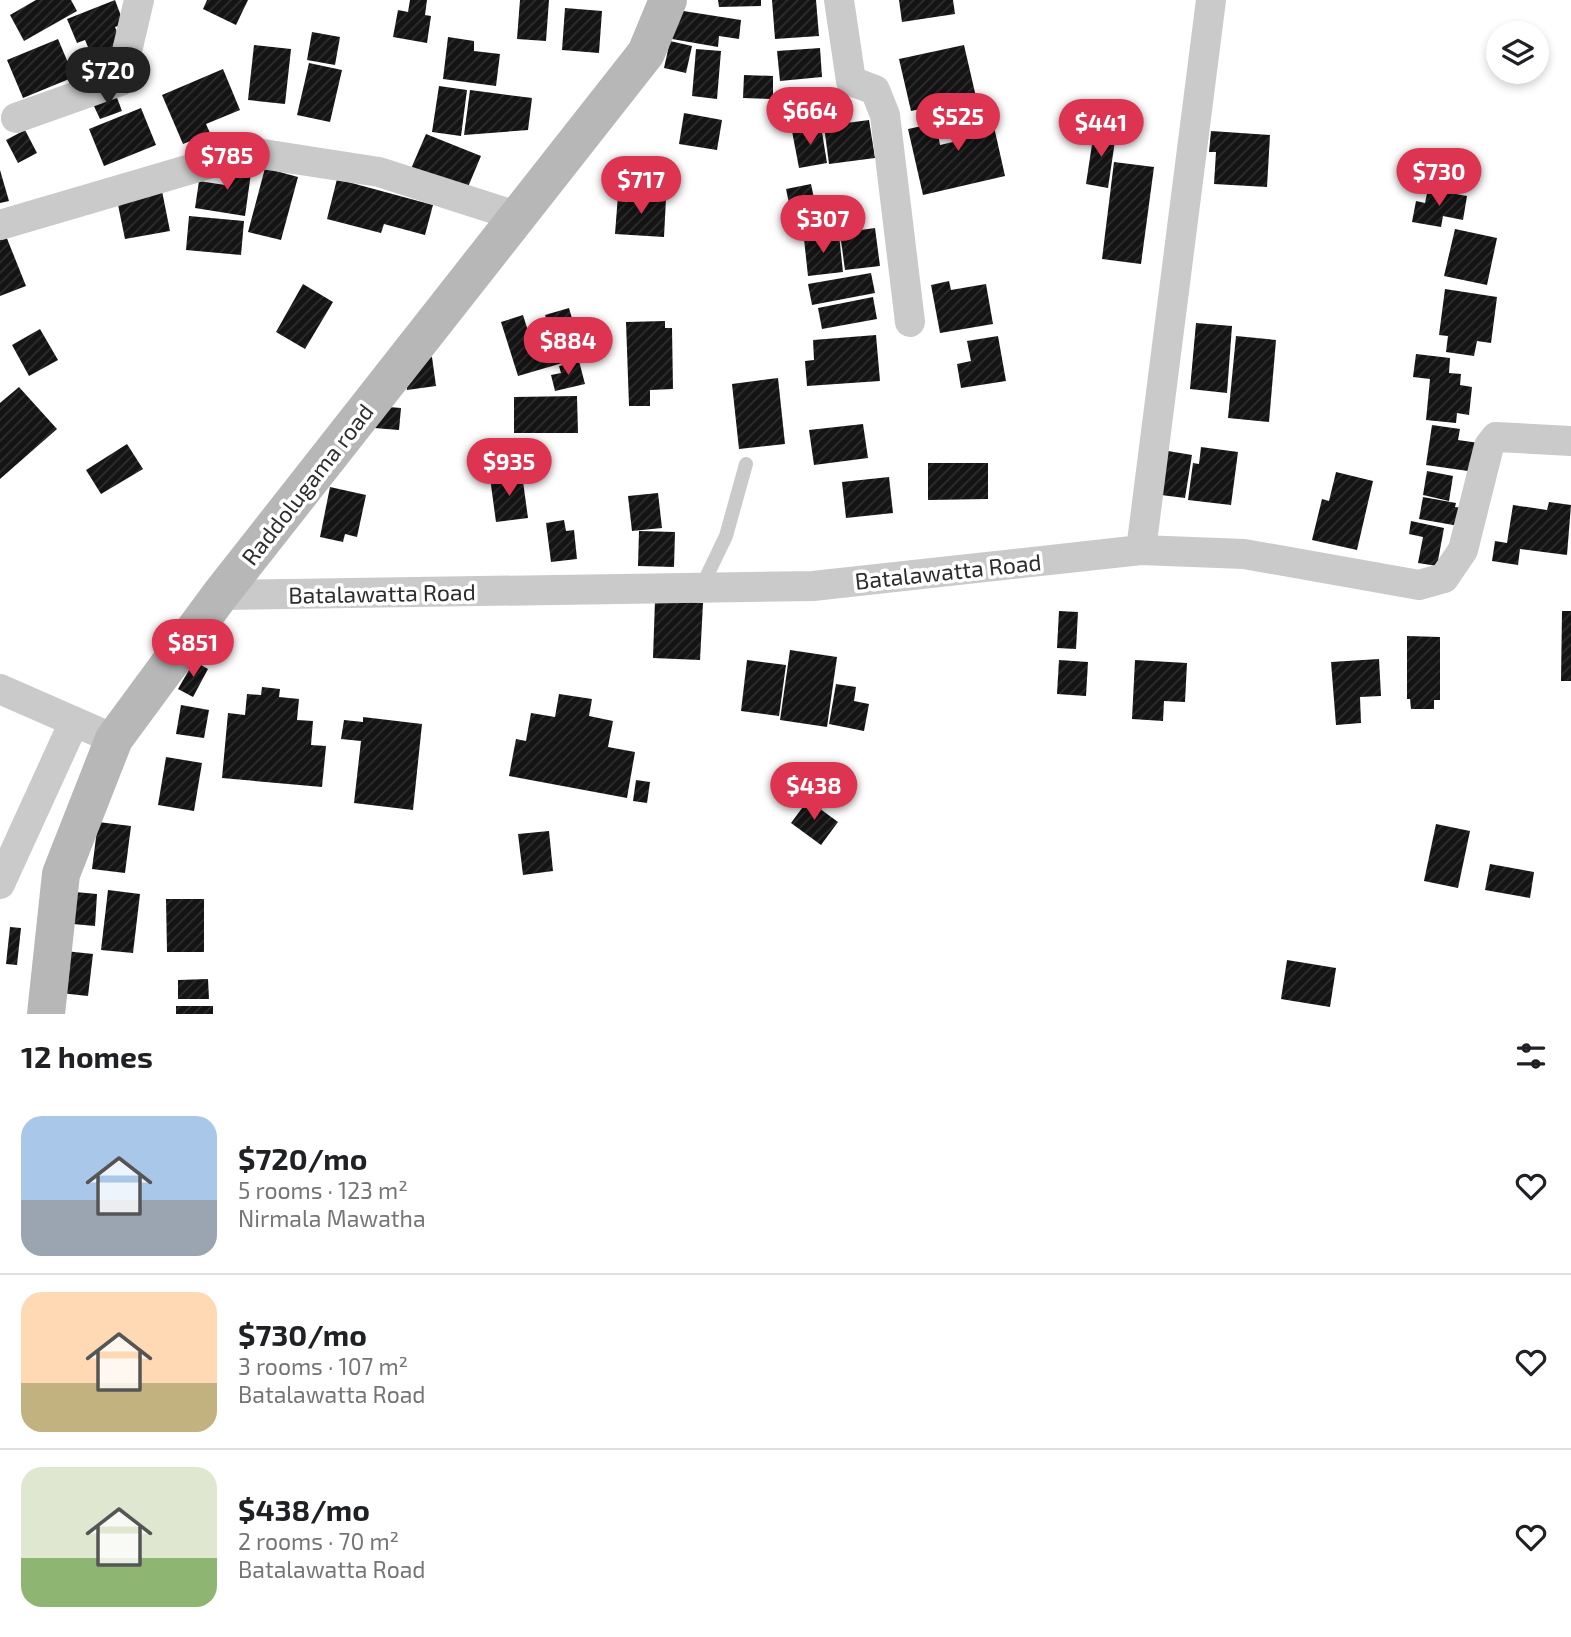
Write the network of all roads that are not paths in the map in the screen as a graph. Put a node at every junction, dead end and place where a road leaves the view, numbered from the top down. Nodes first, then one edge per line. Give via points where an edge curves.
1 (139, 0) edge
2 (668, 0) edge
3 (839, 0) edge
4 (1211, 0) edge
5 (16, 118) dead end
6 (516, 216) junction
7 (0, 225) edge
8 (910, 322) dead end
9 (1571, 441) edge
10 (746, 464) dead end
11 (1141, 550) junction
12 (701, 589) junction
13 (220, 595) junction
14 (0, 689) edge
15 (74, 722) junction
16 (114, 739) junction
17 (0, 884) edge
18 (46, 1014) edge

1 - 5 street via 120,81
2 - 6 street, Raddolugama road via 646,53
3 - 8 street via 851,81 875,90 885,116
4 - 11 street
6 - 7 street via 379,172 249,152
6 - 13 street, Raddolugama road
9 - 11 street, Batalawatta Road via 1496,437 1489,446 1463,550 1444,578 1419,585 1244,554
10 - 12 lane via 726,536
11 - 12 street, Batalawatta Road via 813,586
12 - 13 street, Batalawatta Road
13 - 16 street, Raddolugama road
14 - 15 street
15 - 16 street
15 - 17 street
16 - 18 street, Raddolugama road via 61,874

